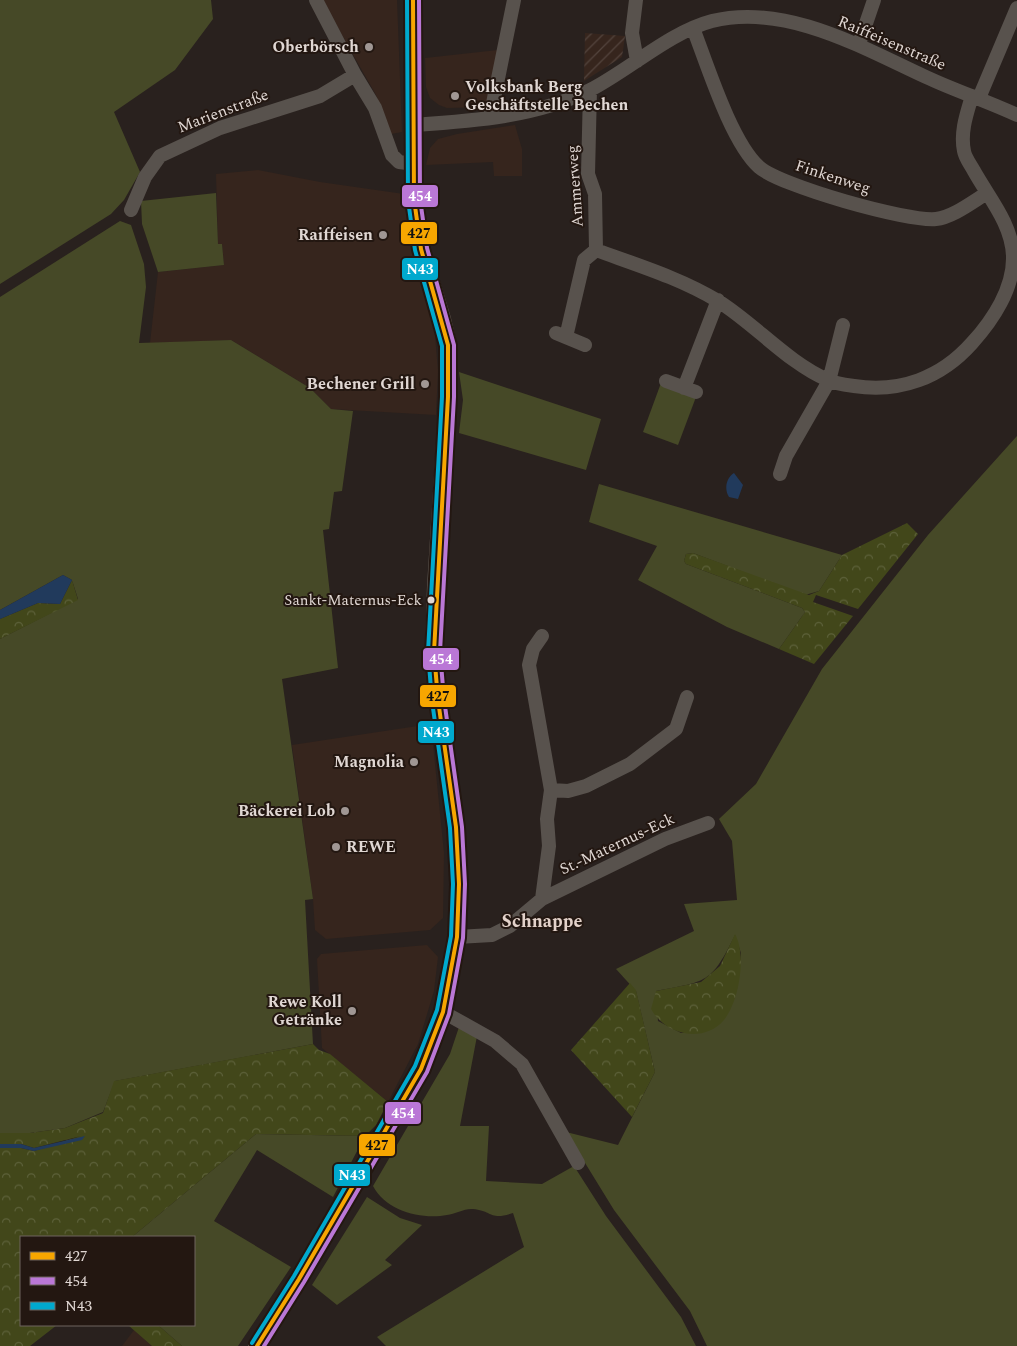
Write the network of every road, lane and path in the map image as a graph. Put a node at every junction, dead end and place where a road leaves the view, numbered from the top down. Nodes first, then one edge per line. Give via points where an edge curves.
1 (316, 0) edge
2 (413, 0) edge
3 (514, 0) edge
4 (636, 0) edge
5 (874, 0) edge
6 (1017, 8) edge
7 (693, 28) junction
8 (859, 44) junction
9 (637, 61) junction
10 (355, 75) junction
11 (590, 90) junction
12 (976, 97) junction
13 (1017, 115) edge
14 (490, 118) junction
15 (414, 125) junction
16 (415, 164) junction
17 (987, 193) junction
18 (131, 210) dead end
19 (596, 250) junction
20 (1015, 258) edge
21 (718, 300) junction
22 (843, 326) dead end
23 (585, 345) dead end
24 (666, 381) dead end
25 (829, 381) junction
26 (780, 474) dead end
27 (542, 636) dead end
28 (687, 696) dead end
29 (551, 790) junction
30 (708, 823) dead end
31 (542, 899) junction
32 (457, 937) junction
33 (443, 1012) junction
34 (578, 1164) dead end
35 (257, 1346) edge

1 - 10 street
2 - 15 main road
3 - 14 street
4 - 9 street via 632,33
5 - 8 street
6 - 12 street
7 - 8 street, Raiffeisenstraße via 729,18 769,17
7 - 9 street, Raiffeisenstraße
7 - 17 street, Finkenweg via 739,142 760,168 802,189 913,219 937,219
8 - 12 street, Raiffeisenstraße
9 - 11 street, Raiffeisenstraße
10 - 16 street via 375,108 392,155 399,162
10 - 18 street, Marienstraße via 320,96 220,128 160,156 145,177
11 - 14 street, Raiffeisenstraße via 555,104
11 - 19 street, Ammerweg via 588,174 595,194
12 - 13 street, Raiffeisenstraße
12 - 17 street via 963,131 964,152
14 - 15 street, Raiffeisenstraße
15 - 16 main road
16 - 32 main road via 416,224 442,319 448,354 434,652 456,827
17 - 20 street via 1007,225
19 - 21 street via 688,284
19 - 23 street via 584,260 561,335
20 - 25 street via 1001,302 983,331 962,354 936,373 911,384 890,388
21 - 24 street via 690,390
21 - 25 street via 801,364
22 - 25 street
25 - 26 street via 786,456
27 - 29 street, St.-Maternus-Eck via 533,649 530,665
28 - 29 street via 676,729 630,764 586,786 568,791
29 - 31 street, St.-Maternus-Eck via 547,819 549,846
30 - 31 street, St.-Maternus-Eck
31 - 32 street, St.-Maternus-Eck via 510,926 492,935
32 - 33 main road
33 - 34 street via 496,1041 522,1064
33 - 35 main road via 421,1070

